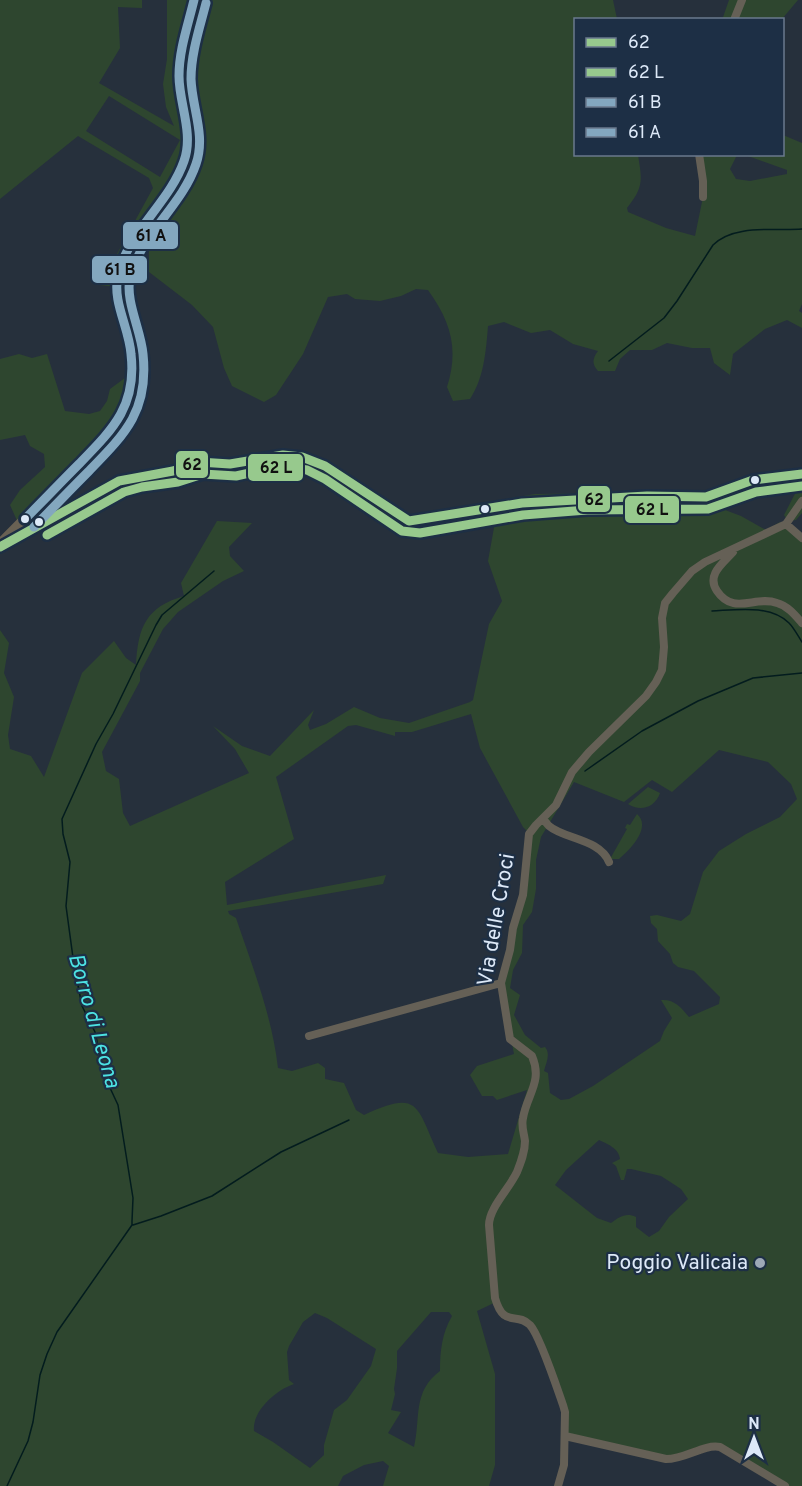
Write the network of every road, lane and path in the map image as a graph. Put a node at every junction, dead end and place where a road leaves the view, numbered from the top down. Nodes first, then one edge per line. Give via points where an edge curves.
1 (194, 0) edge
2 (742, 0) edge
3 (735, 18) edge
4 (699, 156) edge
5 (703, 197) dead end
6 (802, 474) edge
7 (802, 501) edge
8 (786, 524) junction
9 (802, 538) edge
10 (0, 546) edge
11 (736, 548) junction
12 (802, 623) edge
13 (543, 819) junction
14 (609, 862) dead end
15 (501, 983) junction
16 (309, 1036) dead end
17 (565, 1436) junction
18 (558, 1486) edge
19 (785, 1486) edge

1 - 10 main road via 179,72 189,139 186,156 118,274 116,287 132,355 129,400 112,430
2 - 3 street
4 - 5 street
6 - 10 street via 753,480 706,497 586,498 490,507 409,521 310,459 269,455 234,464 202,462 119,481
7 - 8 street, Via delle Croci
8 - 9 street
8 - 11 street, Via delle Croci
11 - 12 street via 715,571 713,579 719,593 730,603 780,603
11 - 13 street, Via delle Croci via 692,571 665,603 662,670 656,682 572,772 556,805
13 - 14 street via 550,827 600,850
13 - 15 street, Via delle Croci via 529,834 523,895
15 - 16 street
15 - 17 street, Via delle Croci via 510,1039 532,1056 536,1076 523,1118 522,1157 506,1194 489,1217 495,1299 502,1315 526,1322 535,1332 563,1405
17 - 18 street, Via delle Croci via 564,1465
17 - 19 street via 666,1459 678,1459 708,1446 720,1447

